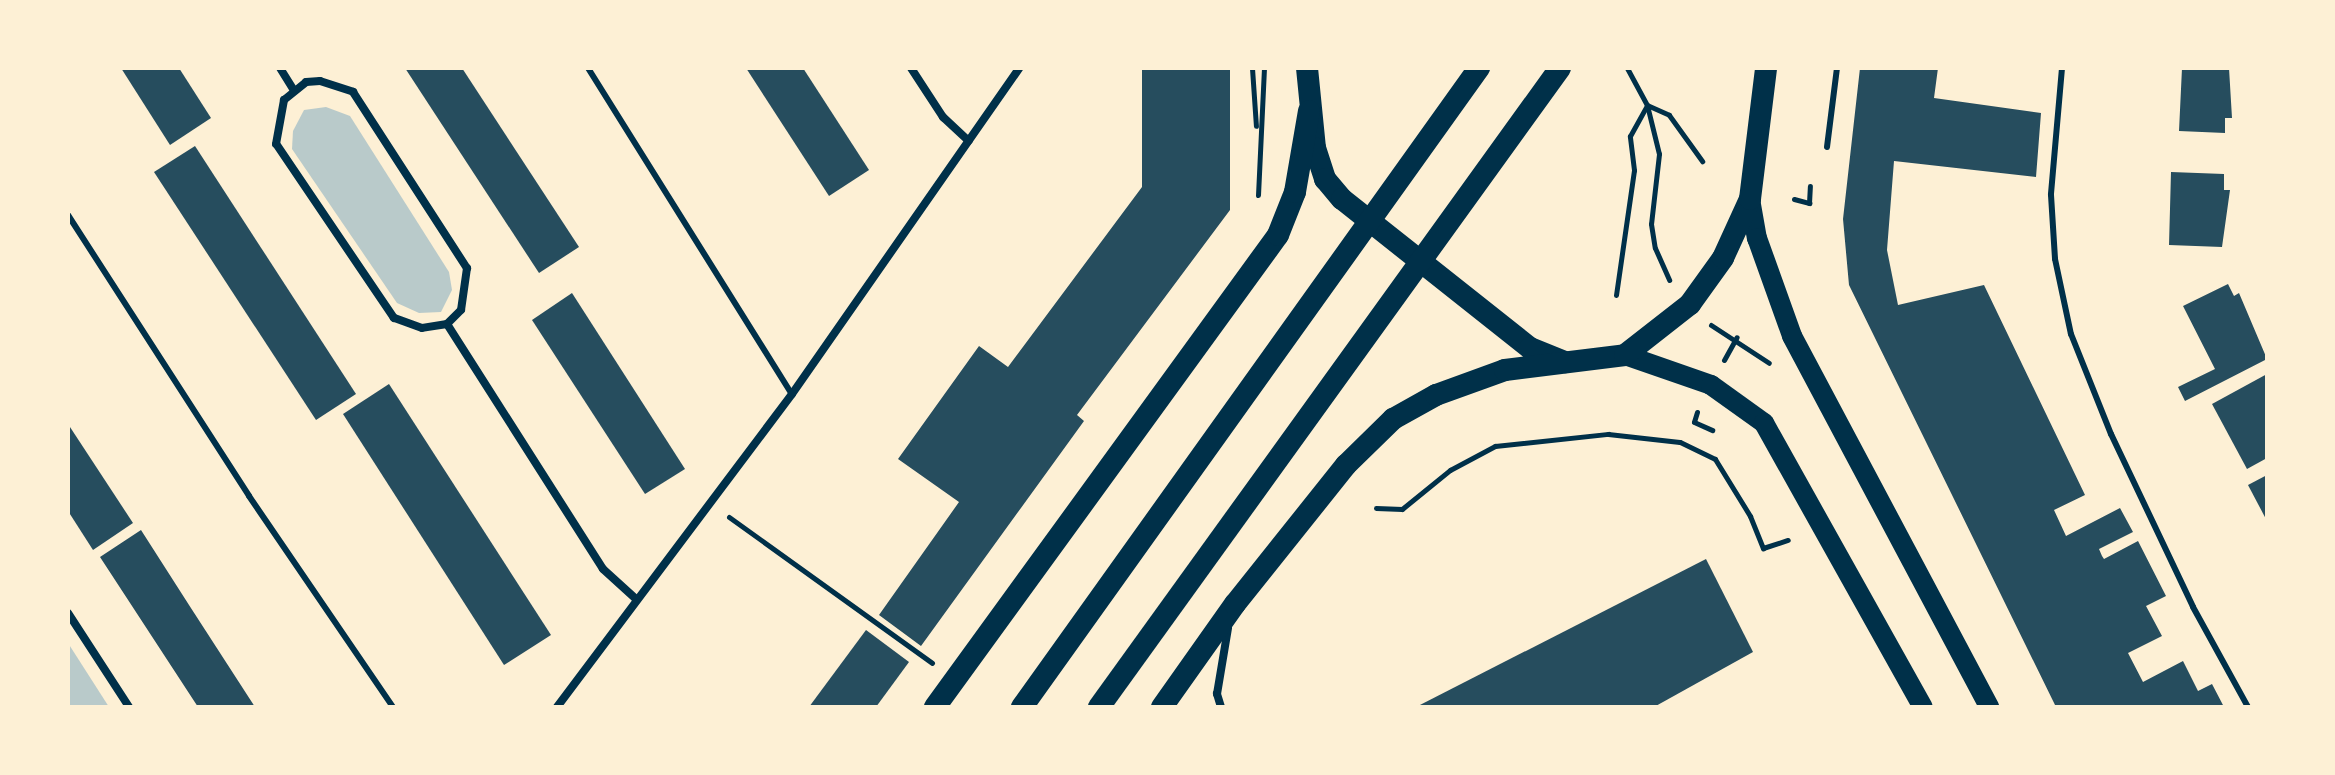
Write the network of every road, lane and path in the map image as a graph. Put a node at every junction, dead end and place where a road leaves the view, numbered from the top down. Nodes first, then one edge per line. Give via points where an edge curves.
1 (280, 68) edge
2 (588, 68) edge
3 (911, 68) edge
4 (1019, 68) edge
5 (1252, 68) edge
6 (1264, 68) edge
7 (1307, 68) edge
8 (1479, 68) edge
9 (1560, 68) edge
10 (1627, 68) edge
11 (1766, 68) edge
12 (1837, 68) edge
13 (2062, 68) edge
14 (294, 90) junction
15 (1647, 105) junction
16 (1309, 111) junction
17 (1257, 131) junction
18 (969, 141) junction
19 (1827, 147) dead end
20 (1702, 161) dead end
21 (1810, 186) dead end
22 (1750, 199) junction
23 (1794, 199) dead end
24 (68, 215) edge
25 (1281, 228) junction
26 (1663, 272) dead end
27 (1616, 295) dead end
28 (447, 324) junction
29 (1737, 337) dead end
30 (1625, 355) junction
31 (1725, 359) dead end
32 (1570, 364) junction
33 (792, 394) junction
34 (1697, 412) dead end
35 (1712, 430) dead end
36 (709, 503) junction
37 (1376, 508) dead end
38 (1788, 540) dead end
39 (636, 599) junction
40 (1235, 604) junction
41 (68, 613) edge
42 (954, 679) junction
43 (129, 707) edge
44 (393, 707) edge
45 (557, 707) edge
46 (935, 707) edge
47 (1022, 707) edge
48 (1099, 707) edge
49 (1162, 707) edge
50 (1221, 707) edge
51 (1923, 707) edge
52 (1989, 707) edge
53 (2248, 707) edge

1 - 14 street
2 - 33 lane
3 - 18 street via 943,117
4 - 18 street
5 - 17 path
6 - 17 path
7 - 16 highway
8 - 47 highway
9 - 48 highway
10 - 15 path
11 - 22 highway
12 - 19 lane
13 - 53 lane via 2051,195 2055,259 2071,334 2111,434 2193,607
14 - 28 street via 278,116 276,144 394,318 422,328
14 - 28 street via 306,82 336,85 353,92 365,108 467,268 465,297
15 - 20 path via 1669,115
15 - 26 path via 1659,154 1651,224
15 - 27 path via 1630,136 1634,170
16 - 25 highway via 1295,192
16 - 32 highway via 1325,179 1342,199 1530,348
17 - 25 path via 1258,214
18 - 33 street
21 - 23 path via 1809,203
22 - 30 highway via 1723,258 1690,304
22 - 52 main road via 1757,238 1792,336
24 - 44 lane
25 - 42 highway
28 - 39 street via 603,569
29 - 31 path
30 - 32 highway
30 - 51 main road via 1711,385 1764,423
32 - 40 highway via 1505,370 1436,395 1393,419 1346,465
33 - 36 street
34 - 35 path via 1694,422
36 - 39 street
36 - 42 path
37 - 38 path via 1402,509 1450,470 1495,446 1608,434 1680,442 1715,459 1763,548
39 - 45 street
40 - 49 highway
40 - 50 street via 1222,653 1217,694
41 - 43 street
42 - 46 highway

